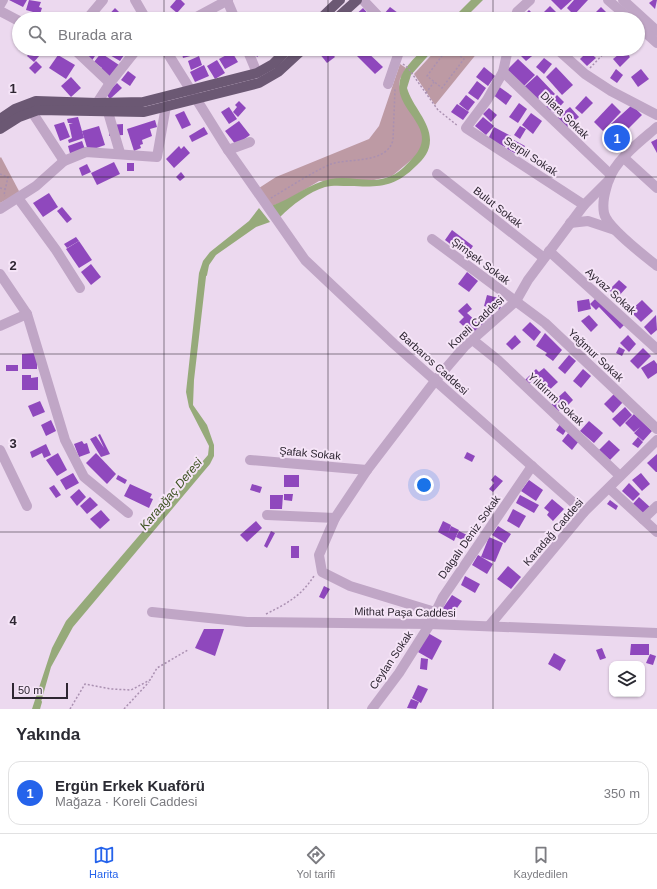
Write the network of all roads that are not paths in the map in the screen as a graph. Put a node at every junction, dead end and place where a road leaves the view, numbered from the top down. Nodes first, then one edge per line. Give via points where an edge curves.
1 (3, 0) edge
2 (103, 0) edge
3 (135, 0) edge
4 (227, 0) edge
5 (340, 0) edge
6 (357, 0) edge
7 (363, 0) edge
8 (530, 0) edge
9 (608, 0) edge
10 (622, 0) edge
11 (0, 5) edge
12 (0, 11) edge
13 (93, 12) edge
14 (142, 12) edge
15 (206, 12) edge
16 (232, 12) edge
17 (327, 12) edge
18 (344, 12) edge
19 (374, 12) edge
20 (519, 12) edge
21 (622, 12) edge
22 (636, 12) edge
23 (12, 17) edge
24 (645, 20) edge
25 (657, 31) edge
26 (645, 32) edge
27 (657, 43) edge
28 (82, 56) edge
29 (131, 56) edge
30 (169, 56) edge
31 (249, 56) edge
32 (281, 56) edge
33 (295, 56) edge
34 (398, 56) edge
35 (506, 56) edge
36 (565, 56) edge
37 (503, 72) junction
38 (257, 73) junction
39 (110, 82) junction
40 (392, 85) road end
41 (193, 95) junction
42 (97, 103) junction
43 (166, 106) junction
44 (32, 112) junction
45 (108, 112) junction
46 (657, 115) edge
47 (0, 119) edge
48 (657, 127) edge
49 (0, 129) edge
50 (250, 142) dead end
51 (228, 150) junction
52 (120, 153) junction
53 (624, 158) junction
54 (64, 161) junction
55 (437, 174) dead end
56 (610, 178) junction
57 (657, 188) edge
58 (18, 198) junction
59 (584, 205) junction
60 (0, 209) edge
61 (570, 223) junction
62 (615, 230) junction
63 (432, 239) dead end
64 (546, 255) junction
65 (657, 266) edge
66 (0, 274) edge
67 (80, 288) dead end
68 (516, 301) junction
69 (27, 314) junction
70 (0, 326) edge
71 (474, 341) junction
72 (657, 349) edge
73 (436, 381) junction
74 (657, 429) edge
75 (657, 440) edge
76 (0, 450) edge
77 (250, 460) dead end
78 (532, 466) junction
79 (368, 470) junction
80 (620, 476) junction
81 (610, 488) junction
82 (27, 506) dead end
83 (657, 506) edge
84 (584, 512) junction
85 (128, 513) dead end
86 (267, 515) dead end
87 (335, 518) junction
88 (644, 519) junction
89 (657, 532) edge
90 (152, 612) dead end
91 (435, 612) junction
92 (430, 624) junction
93 (489, 626) junction
94 (657, 633) edge
95 (372, 709) edge

1 - 11 street
2 - 13 street
3 - 14 street
4 - 15 street
4 - 16 street
5 - 17 main road
6 - 18 main road
7 - 19 street
8 - 20 street
9 - 21 street
10 - 22 street
12 - 23 street
24 - 25 street
26 - 27 street
28 - 39 street
29 - 39 street
30 - 41 street, Barbaros Caddesi
31 - 38 street
32 - 38 main road
33 - 41 main road via 278,72 259,83
34 - 40 street
35 - 37 street
36 - 46 street via 585,74 611,91
37 - 56 street, Dilara Sokak
37 - 59 street, Serpil Sokak via 487,100 462,127
38 - 41 main road
39 - 42 street
41 - 42 main road via 143,102
41 - 43 main road
41 - 51 street, Barbaros Caddesi
42 - 47 main road via 36,101 15,109
43 - 45 main road via 144,112
43 - 52 street via 157,157
44 - 45 main road
44 - 49 main road
44 - 54 street
45 - 52 street
48 - 53 street, Koreli Caddesi
50 - 51 street
51 - 73 street, Barbaros Caddesi via 305,260
52 - 54 street via 86,152
53 - 56 street, Koreli Caddesi
53 - 57 street
54 - 58 street
55 - 64 street, Bulut Sokak
56 - 59 street, Koreli Caddesi
56 - 62 street via 604,196 604,214
58 - 60 street
58 - 67 street
59 - 61 street, Koreli Caddesi
61 - 62 street via 588,221
61 - 64 street, Koreli Caddesi
62 - 65 street
63 - 68 street, Şimşek Sokak
64 - 68 street, Koreli Caddesi
64 - 72 street, Ayvaz Sokak
66 - 69 street
68 - 71 street, Koreli Caddesi
68 - 74 street, Yağmur Sokak via 545,323
69 - 70 street
69 - 85 street via 65,440 84,477
71 - 73 street, Koreli Caddesi via 465,346
71 - 80 street, Yıldırım Sokak via 499,361
73 - 78 street, Barbaros Caddesi
73 - 79 street, Koreli Caddesi
75 - 80 street, Karadağ Caddesi
76 - 82 street
77 - 79 street, Şafak Sokak
78 - 84 street, Barbaros Caddesi
78 - 91 street, Dalgalı Deniz Sokak via 443,596
79 - 87 street, Koreli Caddesi
80 - 81 street, Karadağ Caddesi
81 - 84 street, Karadağ Caddesi
81 - 88 street
83 - 88 street
84 - 93 street, Karadağ Caddesi
86 - 87 street
87 - 91 street, Koreli Caddesi via 319,555 322,572 350,586
88 - 89 street
90 - 92 street, Mithat Paşa Caddesi via 247,622
91 - 92 street, Dalgalı Deniz Sokak
92 - 93 street, Mithat Paşa Caddesi
92 - 95 street, Ceylan Sokak via 399,673
93 - 94 street, Mithat Paşa Caddesi

